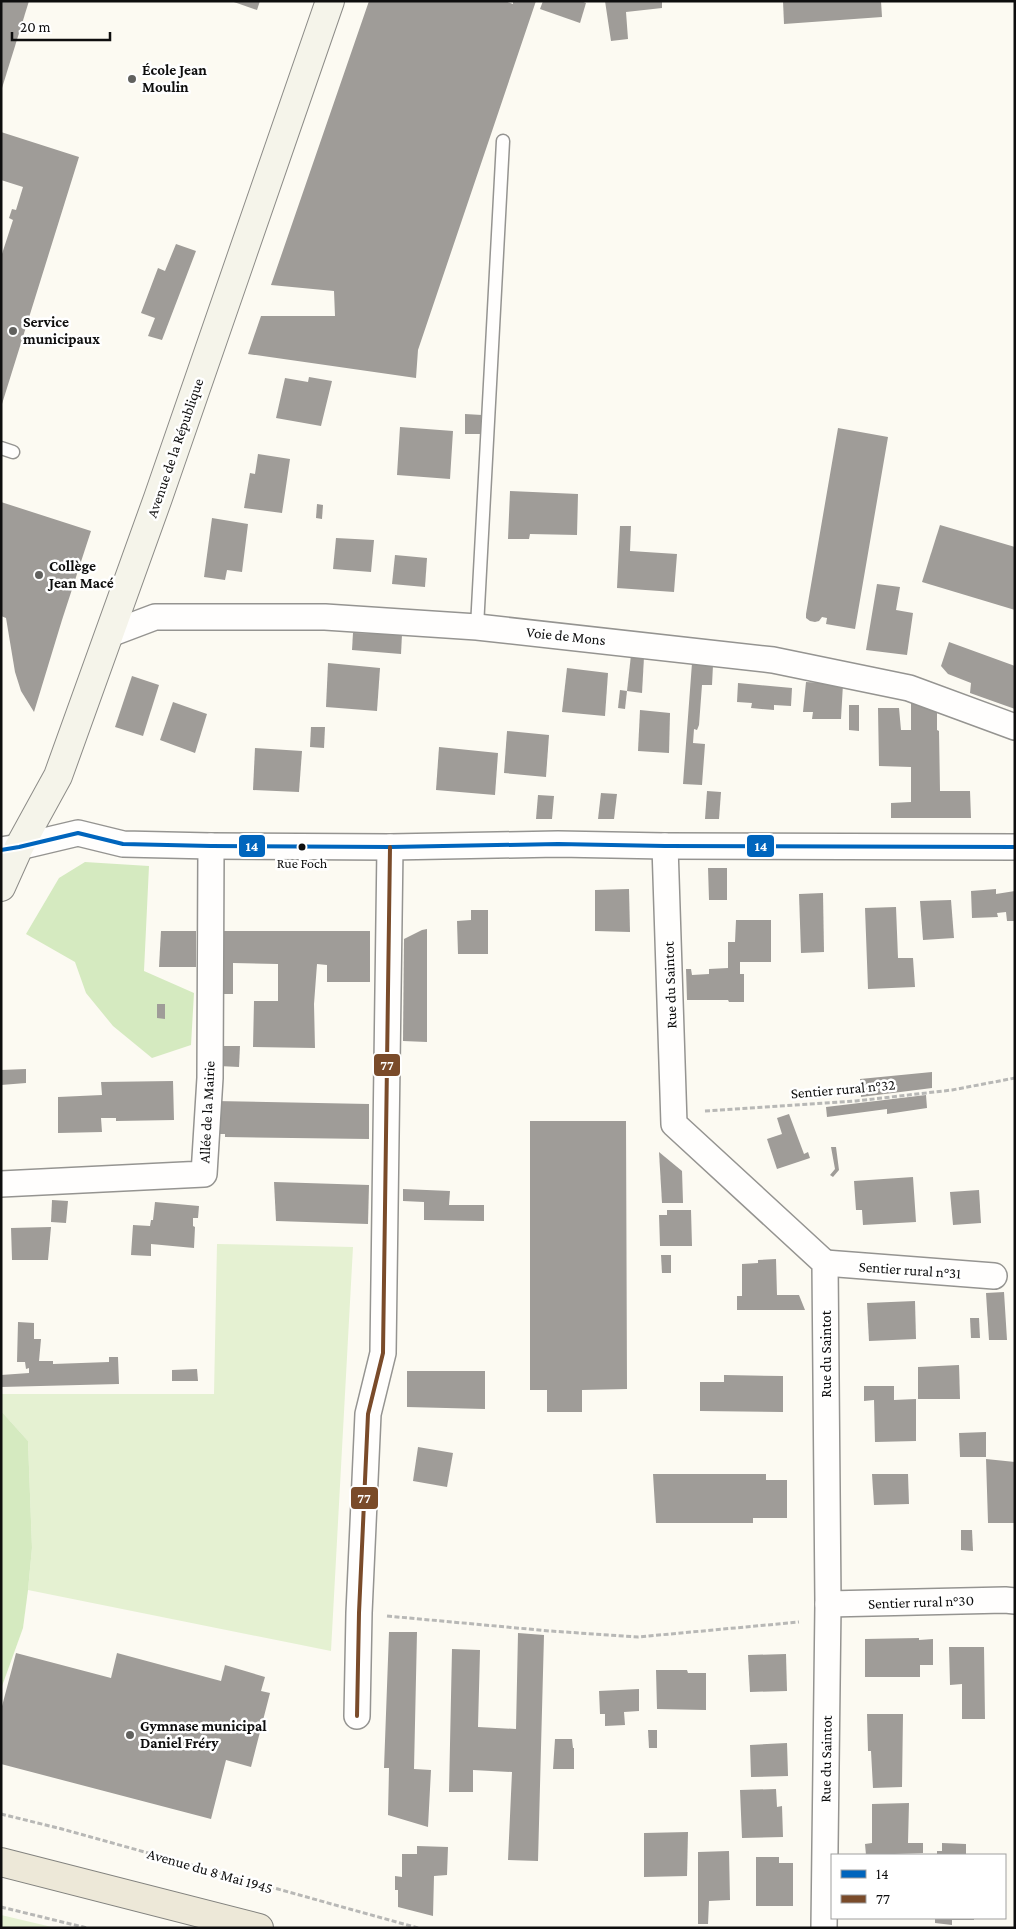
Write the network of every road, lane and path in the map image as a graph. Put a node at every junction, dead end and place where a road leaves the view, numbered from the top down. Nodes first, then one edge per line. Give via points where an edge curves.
1 (330, 1) edge
2 (502, 141) dead end
3 (477, 626) junction
4 (110, 634) junction
5 (1015, 727) edge
6 (211, 846) junction
7 (665, 846) junction
8 (390, 847) junction
9 (1015, 847) edge
10 (10, 849) edge
11 (1, 887) edge
12 (1015, 1078) edge
13 (674, 1124) junction
14 (1, 1184) edge
15 (825, 1264) junction
16 (994, 1276) dead end
17 (1015, 1601) edge
18 (828, 1612) junction
19 (359, 1613) junction
20 (358, 1716) dead end
21 (1, 1814) edge
22 (1, 1862) edge
23 (1, 1907) edge
24 (87, 1928) edge
25 (259, 1928) edge
26 (418, 1928) edge
27 (824, 1928) edge

1 - 4 main road, Avenue de la République
2 - 3 lane
3 - 4 street, Voie de Mons via 325,617 155,617
3 - 5 street, Voie de Mons via 773,660 909,688
4 - 10 main road, Avenue de la République via 58,776
6 - 8 street
6 - 10 street via 123,844 78,834
6 - 14 street, Allée de la Mairie via 210,1078 204,1174
7 - 8 street
7 - 9 street
7 - 13 street, Rue du Saintot
8 - 19 street via 383,1353 368,1414
10 - 11 main road, Avenue de la République
12 - 13 path, Sentier rural n°32 via 952,1090 856,1101 701,1112
13 - 15 street
15 - 16 street, Sentier rural n°31
15 - 18 street, Rue du Saintot
17 - 18 street, Sentier rural n°30
18 - 19 path via 638,1637
18 - 27 street, Rue du Saintot
19 - 20 street
21 - 26 path, Avenue du 8 Mai 1945
22 - 25 main road
23 - 24 path

